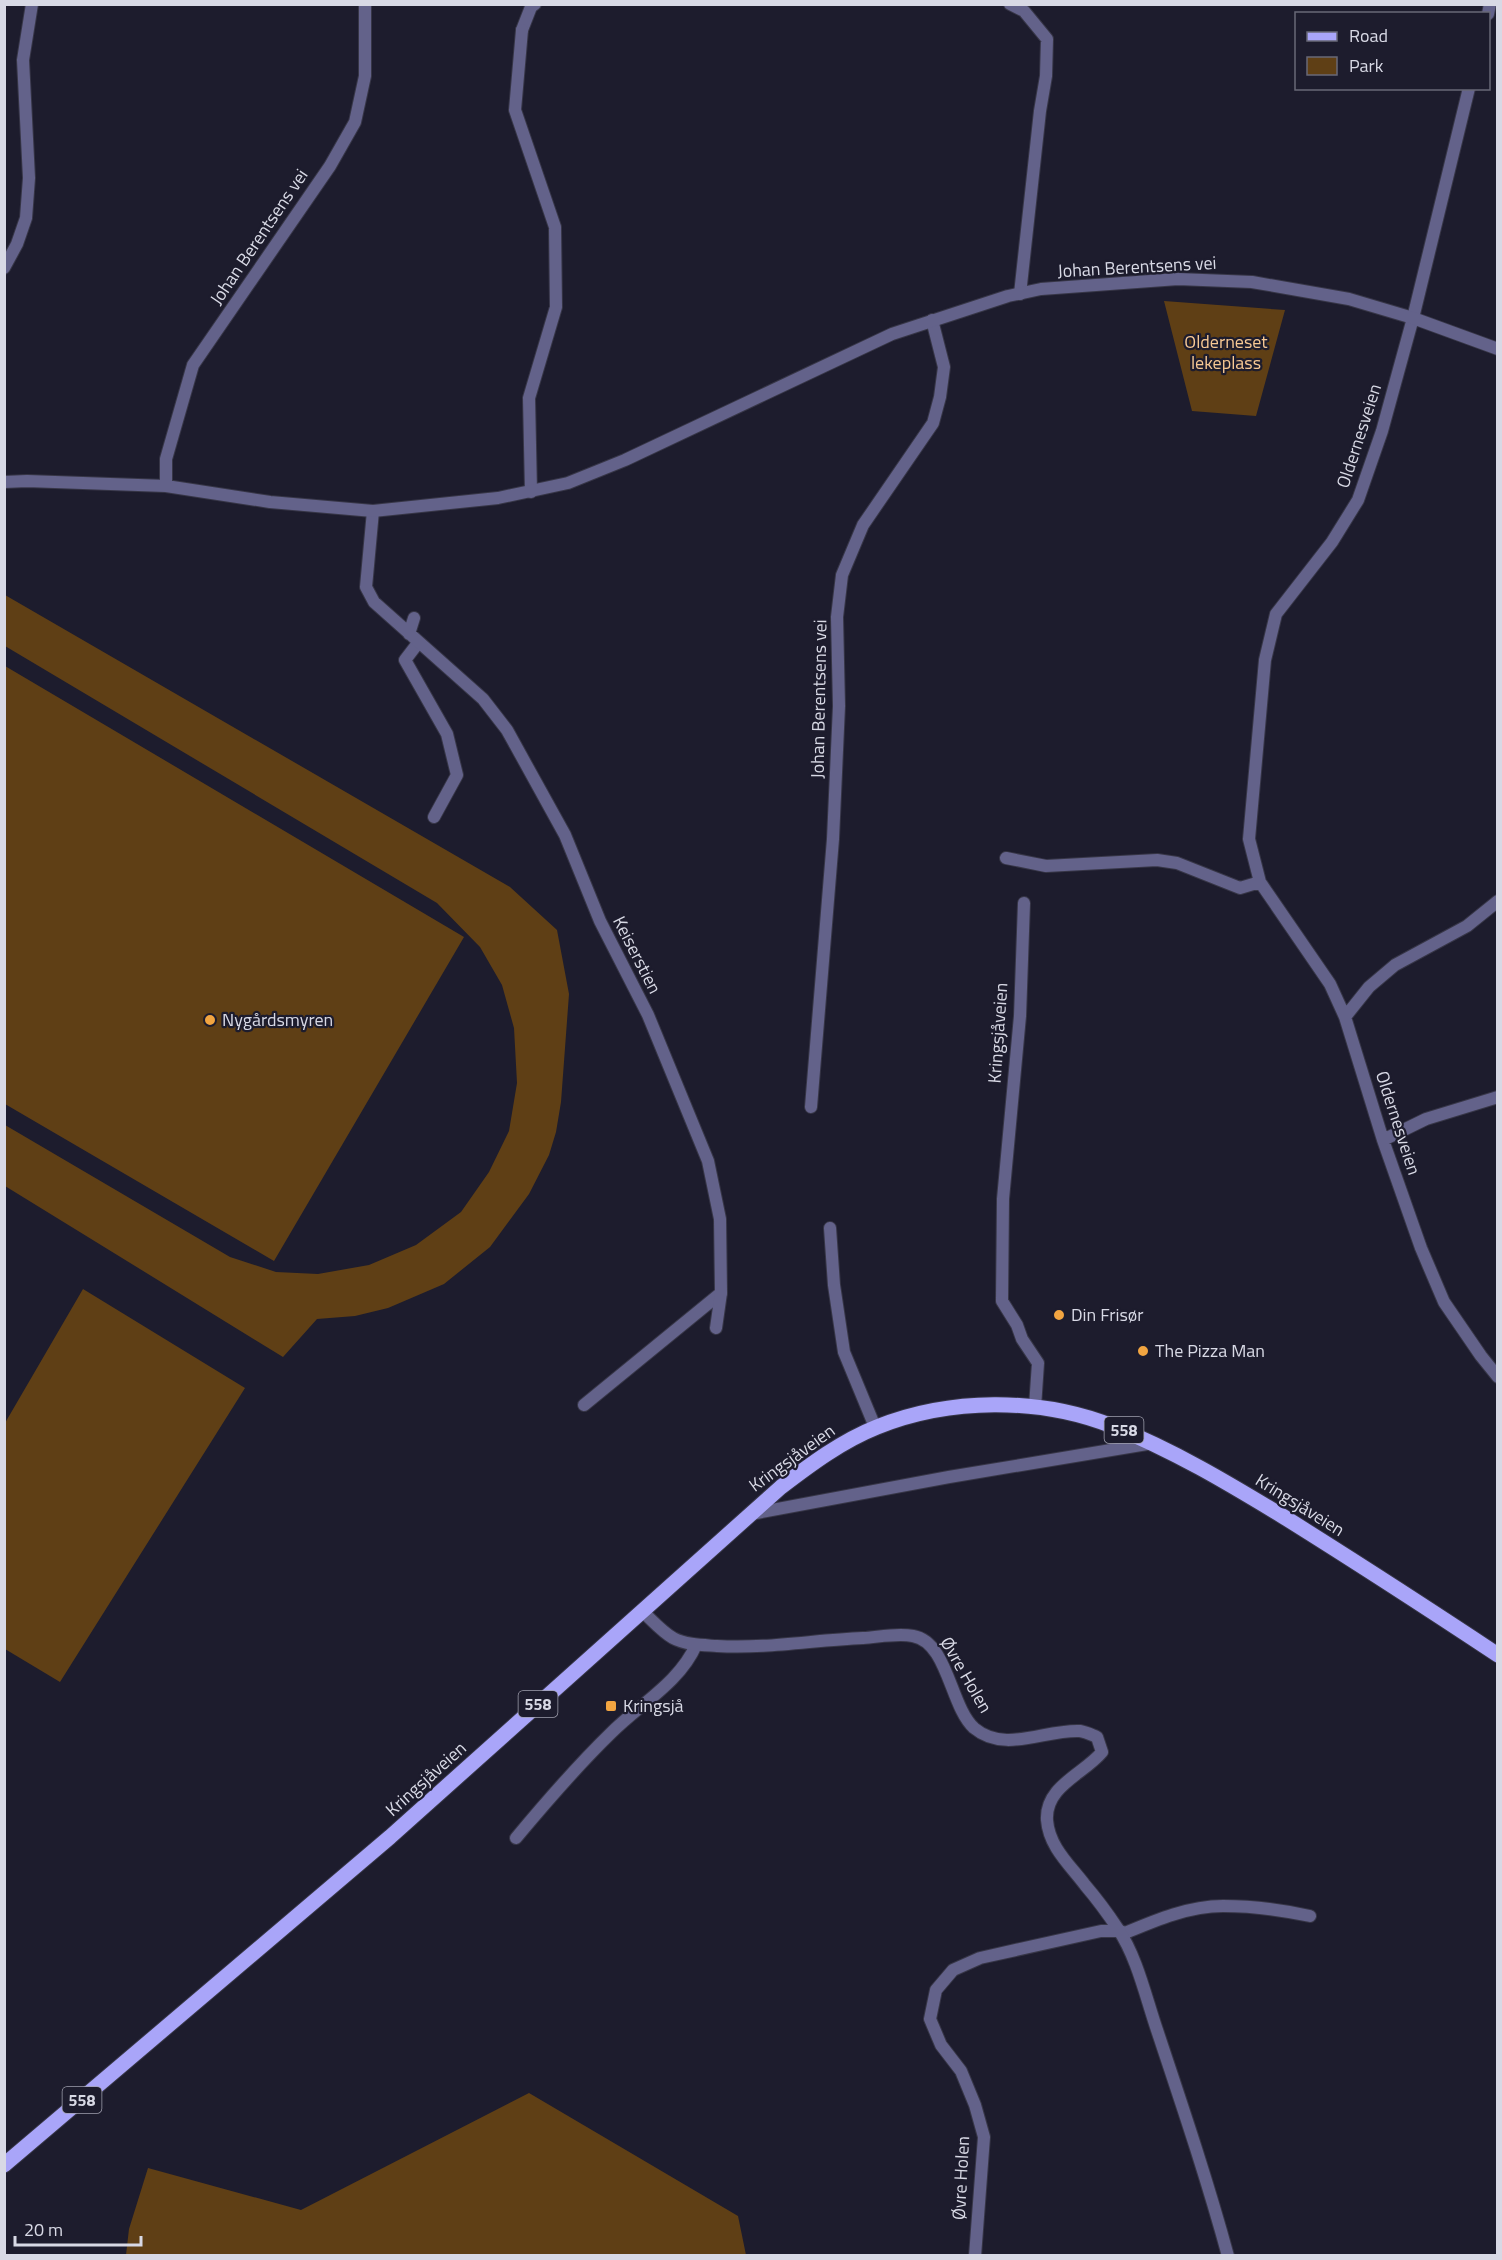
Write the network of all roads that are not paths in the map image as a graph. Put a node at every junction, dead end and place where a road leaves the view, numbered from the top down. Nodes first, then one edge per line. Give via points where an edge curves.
1 (32, 4) edge
2 (365, 4) edge
3 (535, 4) edge
4 (1010, 4) edge
5 (1469, 90) edge
6 (4, 267) edge
7 (1020, 294) junction
8 (1413, 318) junction
9 (932, 320) junction
10 (1497, 349) edge
11 (4, 482) edge
12 (166, 486) junction
13 (531, 492) junction
14 (373, 512) junction
15 (414, 618) dead end
16 (413, 639) junction
17 (434, 817) dead end
18 (1006, 858) dead end
19 (1260, 882) junction
20 (1497, 902) edge
21 (1024, 903) dead end
22 (1345, 1017) junction
23 (1497, 1097) edge
24 (811, 1107) dead end
25 (1383, 1140) junction
26 (830, 1228) dead end
27 (721, 1293) junction
28 (716, 1328) dead end
29 (1497, 1377) edge
30 (584, 1405) dead end
31 (1035, 1407) junction
32 (875, 1427) junction
33 (1153, 1443) junction
34 (750, 1514) junction
35 (642, 1611) junction
36 (696, 1645) junction
37 (1497, 1655) edge
38 (516, 1838) dead end
39 (1310, 1916) dead end
40 (1120, 1931) junction
41 (4, 2165) edge
42 (975, 2256) edge
43 (1228, 2256) edge

1 - 6 street via 23,60 29,178 26,218
2 - 12 street, Johan Berentsens vei via 365,76 355,122 330,166 193,365 166,459
3 - 13 street via 522,30 515,110 555,227 555,307 529,398
4 - 7 street via 1024,11 1047,39
5 - 8 street, Oldernesveien
7 - 8 street, Johan Berentsens vei via 1178,279 1251,282 1349,299
7 - 9 street, Johan Berentsens vei
8 - 10 street, Johan Berentsens vei
8 - 19 street, Oldernesveien via 1382,431 1358,500 1332,542 1276,614 1265,660 1249,839
9 - 13 street, Johan Berentsens vei via 892,334 625,460 568,483
9 - 24 street, Johan Berentsens vei via 944,367 933,423 863,525 842,575 837,617 839,706 833,839
11 - 12 street, Johan Berentsens vei
12 - 14 street, Johan Berentsens vei
13 - 14 street, Johan Berentsens vei
14 - 16 street, Keiserstien via 366,587 374,602
15 - 16 street
16 - 17 street via 405,660 447,734 457,775
16 - 27 street, Keiserstien via 483,699 507,730 565,835 600,921 648,1015 708,1161 720,1219
18 - 19 street via 1046,866 1157,860 1177,863 1240,888
19 - 22 street, Oldernesveien via 1330,984
20 - 22 street via 1467,926 1395,965 1369,987
21 - 31 street, Kringsjåveien via 1020,1016 1003,1199 1002,1301 1038,1363
22 - 25 street, Oldernesveien
23 - 25 street via 1426,1119
25 - 29 street, Oldernesveien via 1420,1248 1444,1302
26 - 32 street via 844,1352
27 - 28 street, Keiserstien
27 - 30 street
31 - 32 main road, Kringsjåveien / 558 via 937,1410
31 - 33 main road, Kringsjåveien / 558 via 1110,1425
32 - 34 main road, Kringsjåveien / 558 via 809,1465
33 - 34 street
33 - 37 main road, Kringsjåveien / 558 via 1200,1466 1280,1515
34 - 35 main road, Kringsjåveien / 558
35 - 36 street, Øvre Holen via 665,1633
35 - 41 main road, Kringsjåveien / 558 via 390,1837
36 - 38 street via 683,1669 598,1746
36 - 40 street, Øvre Holen via 749,1648 913,1636 928,1641 964,1714 973,1727 992,1739 1083,1731 1097,1737 1102,1752 1060,1788 1051,1801 1047,1819 1051,1839 1063,1858
39 - 40 street, Øvre Holen via 1222,1906 1168,1916 1125,1933
40 - 42 street, Øvre Holen via 1091,1933 980,1958 953,1970 936,1990 930,2019 941,2045 961,2071 984,2137
40 - 43 street, Øvre Holen via 1138,1972

